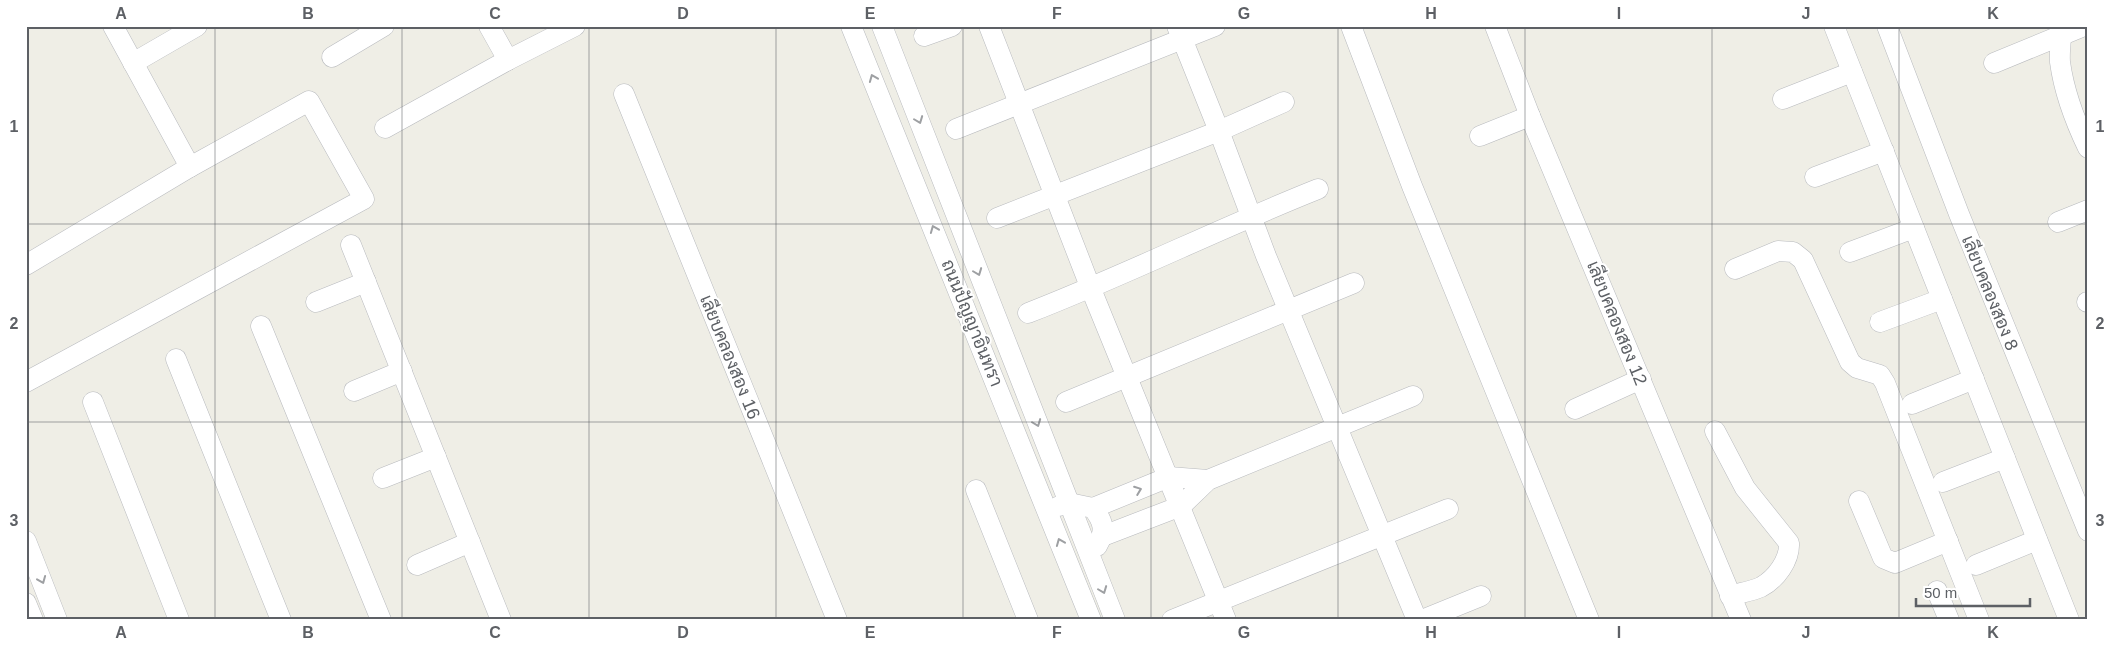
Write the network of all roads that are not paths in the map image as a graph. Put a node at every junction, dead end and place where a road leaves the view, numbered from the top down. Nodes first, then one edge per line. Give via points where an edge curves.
1 (113, 26) edge
2 (196, 26) edge
3 (384, 26) edge
4 (489, 26) edge
5 (575, 26) edge
6 (851, 26) edge
7 (882, 26) edge
8 (952, 26) edge
9 (989, 26) edge
10 (1215, 26) edge
11 (1351, 26) edge
12 (1495, 26) edge
13 (1834, 26) edge
14 (1887, 26) edge
15 (2084, 26) edge
16 (2061, 31) edge
17 (1180, 33) edge
18 (924, 36) dead end
19 (332, 57) dead end
20 (508, 60) junction
21 (133, 62) junction
22 (1994, 63) dead end
23 (1852, 72) junction
24 (624, 94) dead end
25 (1783, 99) dead end
26 (1284, 102) dead end
27 (1020, 103) junction
28 (1530, 116) junction
29 (2082, 121) edge
30 (384, 128) dead end
31 (956, 129) dead end
32 (1219, 131) junction
33 (1480, 136) dead end
34 (2088, 148) edge
35 (1884, 151) junction
36 (190, 167) junction
37 (1815, 177) dead end
38 (1318, 189) dead end
39 (1055, 197) junction
40 (2088, 210) edge
41 (1251, 216) junction
42 (997, 218) dead end
43 (2058, 222) dead end
44 (1914, 228) junction
45 (352, 245) dead end
46 (1850, 252) dead end
47 (26, 266) edge
48 (1734, 269) dead end
49 (366, 282) junction
50 (1354, 283) dead end
51 (1091, 289) junction
52 (1942, 299) junction
53 (316, 302) dead end
54 (1289, 311) junction
55 (1028, 313) dead end
56 (1880, 322) dead end
57 (261, 326) dead end
58 (176, 358) dead end
59 (402, 371) junction
60 (1128, 378) junction
61 (1974, 379) junction
62 (1641, 380) junction
63 (26, 382) edge
64 (354, 391) dead end
65 (1413, 396) dead end
66 (93, 402) dead end
67 (1066, 402) dead end
68 (1912, 404) dead end
69 (1575, 409) dead end
70 (1337, 426) junction
71 (1715, 431) dead end
72 (436, 457) junction
73 (2005, 458) junction
74 (383, 478) dead end
75 (1169, 478) junction
76 (1208, 480) junction
77 (1943, 482) dead end
78 (976, 490) dead end
79 (1859, 501) dead end
80 (1069, 503) junction
81 (1181, 506) junction
82 (1093, 508) junction
83 (1448, 509) dead end
84 (1048, 511) junction
85 (2088, 531) edge
86 (1103, 536) junction
87 (1383, 536) junction
88 (26, 540) edge
89 (2037, 540) junction
90 (470, 542) junction
91 (1948, 542) junction
92 (1091, 558) junction
93 (417, 565) dead end
94 (1976, 565) dead end
95 (1070, 566) junction
96 (1937, 591) dead end
97 (1481, 596) dead end
98 (1730, 596) junction
99 (26, 603) edge
100 (1222, 610) edge
101 (1942, 618) edge
102 (1975, 618) edge
103 (33, 620) edge
104 (58, 620) edge
105 (179, 620) edge
106 (281, 620) edge
107 (381, 620) edge
108 (501, 620) edge
109 (837, 620) edge
110 (1028, 620) edge
111 (1091, 620) edge
112 (1115, 620) edge
113 (1172, 620) edge
114 (1417, 620) edge
115 (1422, 620) edge
116 (1589, 620) edge
117 (1740, 620) edge
118 (2069, 620) edge

1 - 21 street
2 - 21 street
3 - 19 street
4 - 20 street
5 - 20 street
84 -> 6 street, ถนนปัญญาอินทรา
7 -> 80 street, ถนนปัญญาอินทรา
8 - 18 street
9 - 27 street
10 - 17 street
11 - 116 street
12 - 28 street, เลียบคลองสอง 12
13 - 23 street
14 - 85 street, เลียบคลองสอง 8 via 1955,206
15 - 16 street
16 - 22 street
16 - 29 street via 2060,60
17 - 27 street
17 - 32 street
20 - 30 street
21 - 36 street
23 - 25 street
23 - 35 street
24 - 109 street, เลียบคลองสอง 16
26 - 32 street
27 - 31 street
27 - 39 street
28 - 33 street
28 - 62 street, เลียบคลองสอง 12
29 - 34 street
32 - 39 street
32 - 41 street
35 - 37 street
35 - 44 street
36 - 47 street
36 - 63 street via 309,101 364,199
38 - 41 street
39 - 42 street
39 - 51 street
40 - 43 street
41 - 51 street
41 - 54 street
44 - 46 street
44 - 52 street
45 - 49 street
48 - 91 street via 1778,251 1793,252 1803,260 1850,362 1857,368 1880,375 1885,383
49 - 53 street
49 - 59 street
50 - 54 street
51 - 55 street
51 - 60 street
52 - 56 street
52 - 61 street
54 - 60 street
54 - 70 street
57 - 107 street
58 - 106 street
59 - 64 street
59 - 72 street
60 - 67 street
60 - 75 street
61 - 68 street
61 - 73 street
62 - 69 street
62 - 98 street, เลียบคลองสอง 12
65 - 70 street
66 - 105 street
70 - 76 street
70 - 87 street
71 - 98 street via 1745,488 1789,543 1790,552 1775,576 1760,587
72 - 74 street
72 - 90 street
73 - 77 street
73 - 89 street
75 - 76 street
75 - 81 street
82 -> 75 street
76 - 81 street
78 - 110 street
79 - 91 street via 1884,558 1889,562 1894,563
80 - 82 street
80 - 84 street
80 - 92 street, ถนนปัญญาอินทรา
81 - 86 street
81 - 100 street
82 - 86 street via 1103,521
83 - 87 street
95 -> 84 street, ถนนปัญญาอินทรา
86 - 92 street
87 - 100 street
87 - 114 street
88 -> 104 street
89 - 94 street
89 - 118 street
90 - 93 street
90 - 108 street
91 - 102 street
92 - 95 street
92 -> 112 street, ถนนปัญญาอินทรา
95 - 111 street, ถนนปัญญาอินทรา
96 - 101 street
97 - 115 street
98 - 117 street, เลียบคลองสอง 12
99 - 103 street
100 - 113 street

